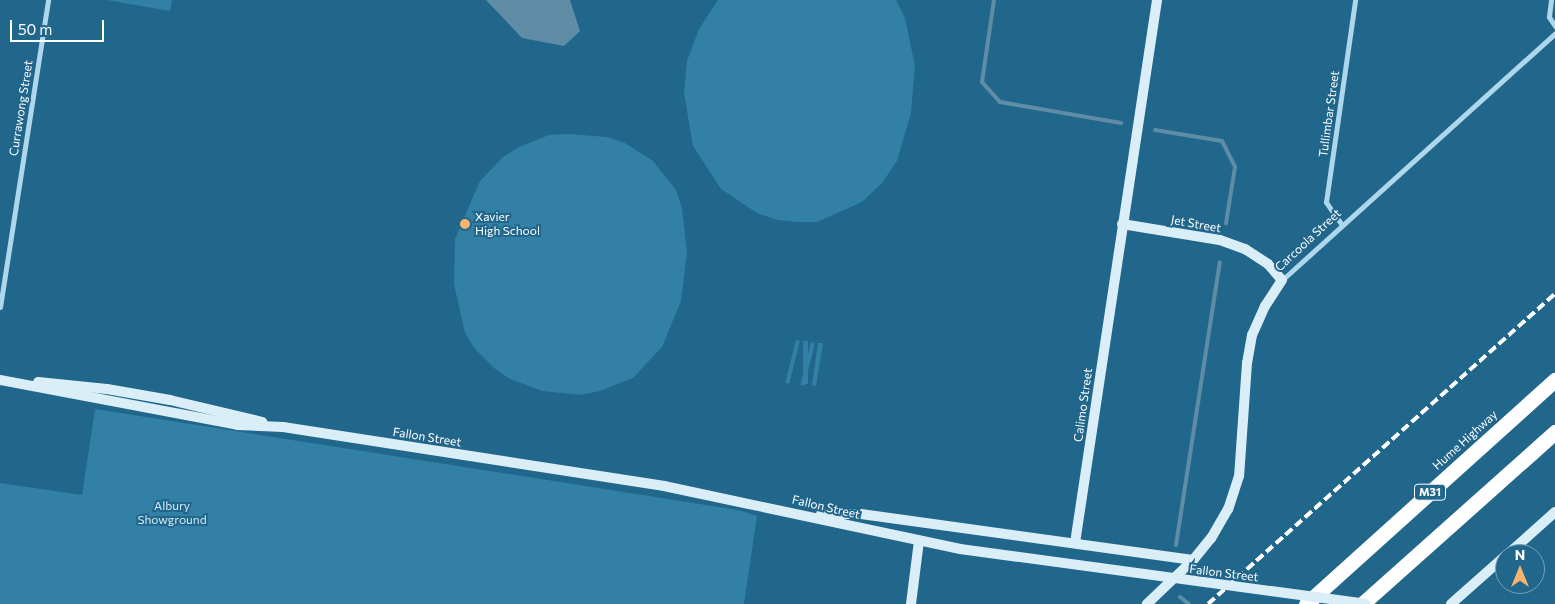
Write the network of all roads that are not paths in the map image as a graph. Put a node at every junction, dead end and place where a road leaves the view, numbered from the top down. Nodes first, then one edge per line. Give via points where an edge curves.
1 (48, 0) edge
2 (1157, 0) edge
3 (1355, 0) edge
4 (1551, 0) edge
5 (1555, 26) edge
6 (1555, 33) edge
7 (1122, 224) junction
8 (1342, 225) junction
9 (1282, 280) junction
10 (0, 307) edge
11 (0, 380) edge
12 (1555, 380) edge
13 (107, 388) junction
14 (105, 402) junction
15 (282, 427) junction
16 (1555, 432) edge
17 (1555, 512) edge
18 (802, 514) junction
19 (919, 541) junction
20 (1075, 543) junction
21 (1519, 544) edge
22 (1193, 560) junction
23 (1495, 565) edge
24 (911, 604) edge
25 (1146, 604) edge
26 (1306, 604) edge
27 (1363, 604) edge
28 (1451, 604) edge

1 - 10 street, Currawong Street
2 - 7 street, Calimo Street
3 - 8 street, Tullimbar Street via 1326,202
4 - 5 street via 1549,17
6 - 8 street, Carcoola Street
7 - 9 street, Jet Street via 1220,240 1260,259
7 - 20 street, Calimo Street
8 - 9 street, Carcoola Street
9 - 22 street, Carcoola Street via 1252,335 1239,476 1228,509
11 - 13 street, Fallon Street
11 - 14 street, Fallon Street
12 - 26 highway, Hume Highway / M31
13 - 14 street
13 - 15 street, Fallon Street via 206,406
14 - 15 street, Fallon Street via 238,424
15 - 18 street, Fallon Street via 664,486
16 - 27 highway
17 - 21 street
18 - 19 street, Fallon Street
18 - 20 street via 861,514
19 - 24 street
19 - 27 street, Fallon Street, bridge
20 - 22 street
22 - 25 street, Carcoola Street
23 - 28 street

